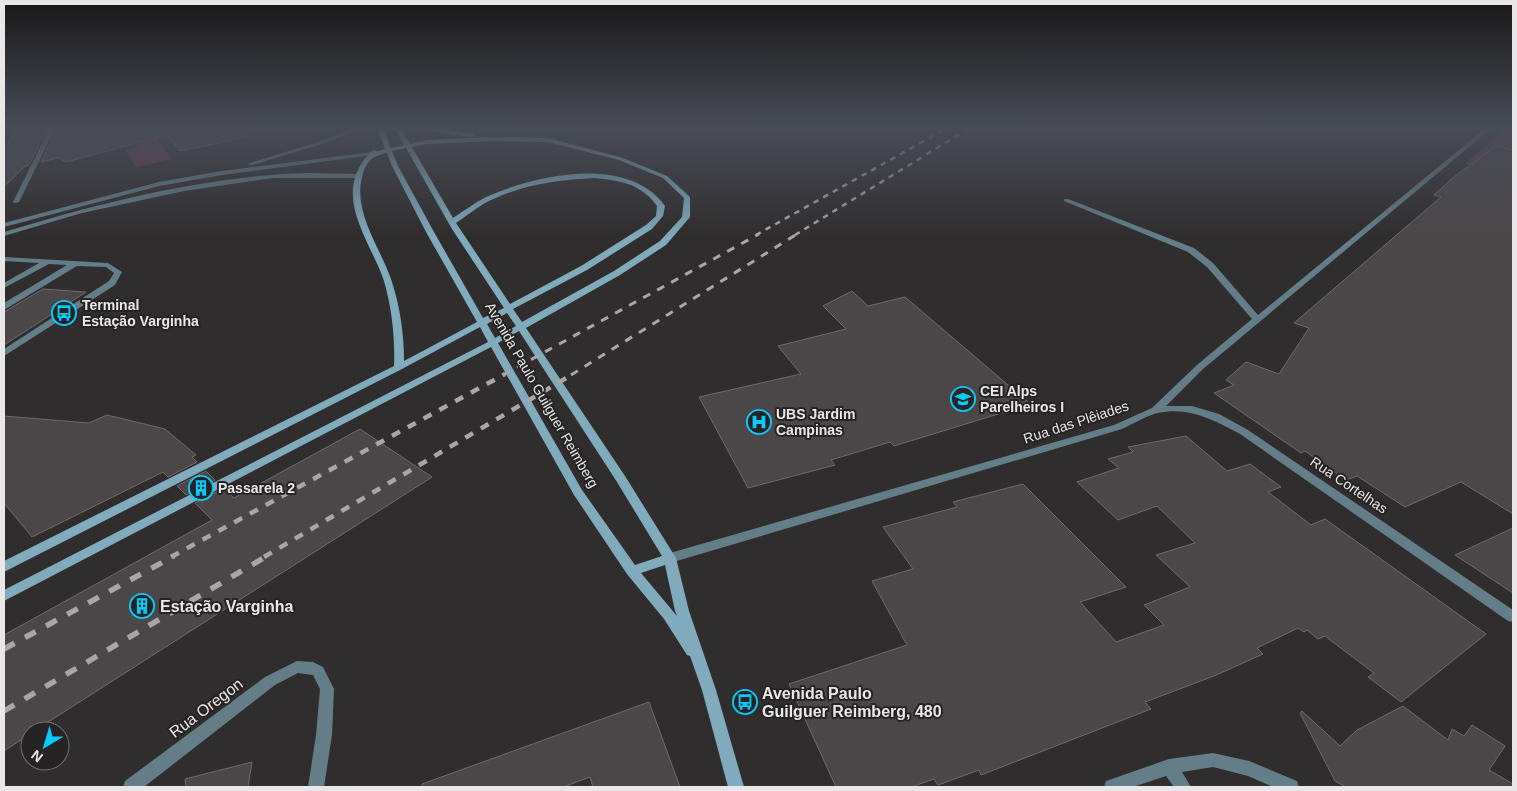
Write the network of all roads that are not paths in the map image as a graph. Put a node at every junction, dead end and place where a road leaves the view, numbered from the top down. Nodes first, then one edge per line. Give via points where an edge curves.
1 (35, 164) edge
2 (249, 164) edge
3 (289, 164) edge
4 (365, 164) edge
5 (395, 164) edge
6 (419, 164) edge
7 (633, 164) edge
8 (1444, 164) edge
9 (222, 172) junction
10 (360, 176) junction
11 (1066, 200) dead end
12 (16, 202) dead end
13 (4, 225) edge
14 (454, 225) junction
15 (4, 234) edge
16 (4, 259) edge
17 (48, 261) junction
18 (76, 263) junction
19 (4, 286) edge
20 (4, 307) edge
21 (1257, 320) junction
22 (4, 353) edge
23 (399, 367) junction
24 (1156, 410) junction
25 (670, 558) junction
26 (4, 567) edge
27 (632, 571) junction
28 (4, 596) edge
29 (1513, 617) edge
30 (700, 664) junction
31 (1168, 767) junction
32 (131, 787) edge
33 (316, 787) edge
34 (736, 787) edge
35 (1112, 787) edge
36 (1184, 787) edge
37 (1291, 787) edge

1 - 12 street
2 - 9 street
3 - 9 street
4 - 10 main road
5 - 27 main road, Avenida Paulo Guilguer Reimberg via 578,492
6 - 14 main road, Avenida Paulo Guilguer Reimberg
7 - 28 main road via 665,177 687,197 686,218 663,243 617,273 474,353
8 - 21 street, Rua das Plêiades
9 - 13 street via 159,184
10 - 15 street via 273,176 184,189 80,211
10 - 23 main road via 356,190 360,215 387,280 400,341
11 - 21 street via 1191,250 1210,266
14 - 23 main road via 486,199 558,177 604,177 629,182 650,193 661,206 659,216 649,227 618,248
14 - 25 main road, Avenida Paulo Guilguer Reimberg
16 - 17 street
17 - 18 street
17 - 19 street
18 - 20 street
18 - 22 street via 108,265 118,272 112,283
21 - 24 street, Rua das Plêiades via 1200,367
23 - 26 main road
24 - 25 street, Rua das Plêiades via 1118,427
24 - 29 street, Rua Cortelhas via 1188,408 1215,416 1244,432
25 - 27 main road
25 - 30 main road, Avenida Paulo Guilguer Reimberg via 682,610
27 - 30 main road, Avenida Paulo Guilguer Reimberg via 668,615
30 - 34 main road, Avenida Paulo Guilguer Reimberg
31 - 35 street
31 - 36 street
31 - 37 street via 1214,760 1249,769
32 - 33 street, Rua Oregon via 270,681 297,667 318,671 327,689

